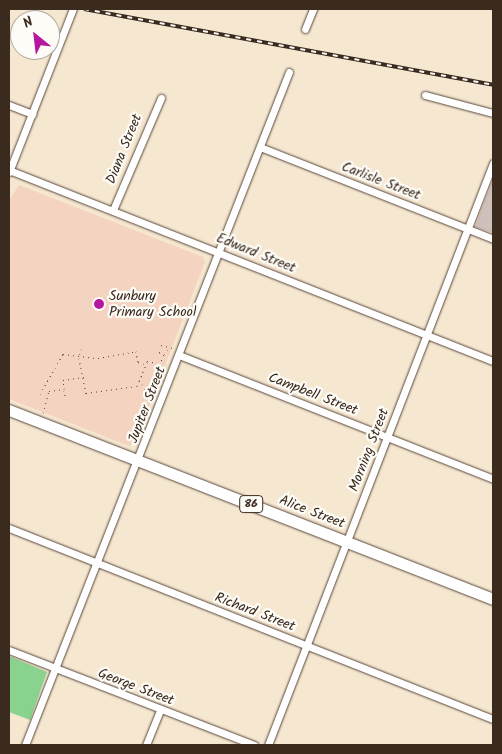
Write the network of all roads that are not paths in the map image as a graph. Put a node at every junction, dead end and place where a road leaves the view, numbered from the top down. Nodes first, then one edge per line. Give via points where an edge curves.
1 (73, 9) edge
2 (313, 9) edge
3 (305, 29) dead end
4 (289, 72) dead end
5 (425, 95) dead end
6 (161, 98) dead end
7 (9, 105) edge
8 (493, 113) edge
9 (32, 114) junction
10 (260, 147) junction
11 (493, 163) edge
12 (9, 171) edge
13 (113, 210) junction
14 (468, 229) junction
15 (493, 239) edge
16 (219, 252) junction
17 (427, 334) junction
18 (179, 356) junction
19 (493, 360) edge
20 (9, 410) edge
21 (387, 437) junction
22 (139, 461) junction
23 (493, 479) edge
24 (9, 528) edge
25 (347, 542) junction
26 (98, 564) junction
27 (493, 599) edge
28 (307, 646) junction
29 (9, 650) edge
30 (54, 669) junction
31 (160, 710) junction
32 (493, 719) edge
33 (25, 745) edge
34 (146, 745) edge
35 (254, 745) edge
36 (268, 745) edge

1 - 9 street
2 - 3 street
4 - 10 street, Jupiter Street
5 - 8 street
6 - 13 street, Diana Street
7 - 9 street
9 - 12 street
10 - 14 street, Carlisle Street
10 - 16 street, Jupiter Street
11 - 14 street, Morning Street
12 - 13 street, Edward Street
13 - 16 street, Edward Street
14 - 15 street, Carlisle Street
14 - 17 street, Morning Street
16 - 17 street, Edward Street
16 - 18 street, Jupiter Street
17 - 19 street, Edward Street
17 - 21 street, Morning Street
18 - 21 street, Campbell Street
18 - 22 street, Jupiter Street
20 - 22 main road, Alice Street / 86
21 - 23 street, Campbell Street
21 - 25 street, Morning Street
22 - 25 main road, Alice Street / 86
22 - 26 street, Jupiter Street
24 - 26 street, Richard Street
25 - 27 main road, Alice Street / 86
25 - 28 street, Morning Street
26 - 28 street, Richard Street
26 - 30 street, Jupiter Street
28 - 32 street, Richard Street
28 - 36 street, Morning Street
29 - 30 street, George Street
30 - 31 street, George Street
30 - 33 street, Jupiter Street
31 - 34 street
31 - 35 street, George Street

